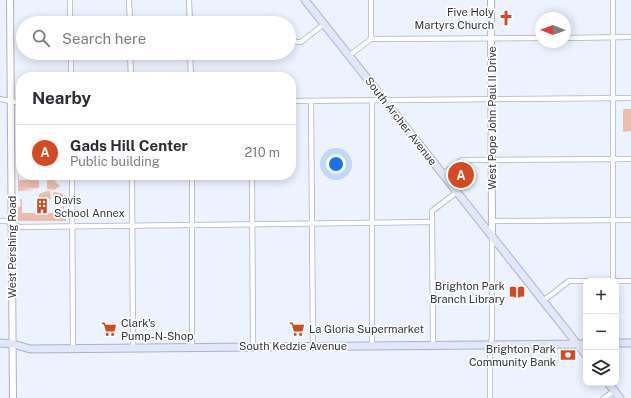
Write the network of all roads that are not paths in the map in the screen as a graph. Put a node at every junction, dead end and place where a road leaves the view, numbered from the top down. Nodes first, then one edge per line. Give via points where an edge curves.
1 (10, 0) edge
2 (70, 0) edge
3 (129, 0) edge
4 (189, 0) edge
5 (305, 0) edge
6 (371, 0) edge
7 (491, 0) edge
8 (613, 0) edge
9 (70, 16) edge
10 (130, 16) edge
11 (190, 16) edge
12 (324, 24) junction
13 (613, 37) junction
14 (631, 37) edge
15 (492, 38) junction
16 (535, 38) edge
17 (571, 38) edge
18 (371, 39) junction
19 (296, 42) edge
20 (349, 56) junction
21 (71, 60) edge
22 (130, 60) edge
23 (190, 60) edge
24 (71, 72) edge
25 (131, 72) edge
26 (191, 72) edge
27 (613, 98) junction
28 (631, 98) edge
29 (0, 99) edge
30 (492, 99) junction
31 (385, 100) junction
32 (11, 101) junction
33 (296, 101) edge
34 (311, 101) junction
35 (372, 101) junction
36 (16, 102) edge
37 (613, 159) junction
38 (631, 159) edge
39 (492, 160) junction
40 (443, 174) junction
41 (72, 180) edge
42 (132, 180) edge
43 (192, 180) edge
44 (252, 180) edge
45 (457, 192) junction
46 (613, 220) junction
47 (631, 220) edge
48 (0, 221) edge
49 (492, 221) junction
50 (432, 222) junction
51 (12, 223) junction
52 (312, 223) junction
53 (372, 223) junction
54 (252, 224) junction
55 (133, 225) junction
56 (192, 225) junction
57 (73, 226) junction
58 (492, 236) junction
59 (615, 278) edge
60 (583, 281) edge
61 (619, 281) edge
62 (631, 281) edge
63 (543, 301) junction
64 (0, 343) edge
65 (619, 343) edge
66 (631, 343) edge
67 (13, 344) junction
68 (577, 344) junction
69 (583, 344) edge
70 (433, 345) junction
71 (491, 345) junction
72 (313, 346) junction
73 (372, 346) junction
74 (192, 347) junction
75 (253, 347) junction
76 (133, 348) junction
77 (74, 349) junction
78 (583, 351) edge
79 (610, 386) edge
80 (614, 391) junction
81 (13, 398) edge
82 (490, 398) edge
83 (604, 398) edge
84 (620, 398) edge

1 - 32 street, West Pershing Road
2 - 9 street
3 - 10 street
4 - 11 street
5 - 12 main road, South Archer Avenue
6 - 18 street
7 - 15 street, West Pope John Paul II Drive
8 - 13 street
12 - 19 street via 301,42
12 - 20 main road, South Archer Avenue
13 - 14 street
13 - 17 street
13 - 27 street
15 - 16 street
15 - 18 street
15 - 30 street, West Pope John Paul II Drive
18 - 20 street
20 - 31 main road, South Archer Avenue
21 - 24 street
22 - 25 street
23 - 26 street
27 - 28 street
27 - 30 street
27 - 37 street
29 - 32 street
30 - 31 street
30 - 39 street, West Pope John Paul II Drive
31 - 35 street
31 - 40 main road, South Archer Avenue
32 - 36 street
32 - 51 street, West Pershing Road
33 - 34 street
34 - 35 street
34 - 52 street
35 - 53 street
37 - 38 street
37 - 39 street
37 - 46 street
39 - 40 street via 462,160
39 - 49 street, West Pope John Paul II Drive
40 - 45 main road, South Archer Avenue
41 - 57 street
42 - 55 street
43 - 56 street
44 - 54 street
45 - 50 street via 432,211
45 - 58 main road, South Archer Avenue
46 - 47 street
46 - 49 street
46 - 59 street
48 - 51 street
49 - 58 street, West Pope John Paul II Drive
50 - 53 street
50 - 70 street
51 - 57 street via 19,226
51 - 67 street, West Pershing Road
52 - 53 street
52 - 54 street
52 - 72 street
53 - 73 street
54 - 56 street
54 - 75 street
55 - 56 street
55 - 57 street
55 - 76 street
56 - 74 street
57 - 77 street
58 - 63 main road, South Archer Avenue
58 - 71 street
60 - 63 street via 569,282
61 - 62 street
63 - 68 main road, South Archer Avenue
64 - 67 main road, South Kedzie Avenue
65 - 66 main road
67 - 77 main road, South Kedzie Avenue via 30,349
67 - 81 street, West Pershing Road
68 - 69 main road, South Kedzie Avenue
68 - 71 main road, South Kedzie Avenue
68 - 78 main road, South Archer Avenue
70 - 71 main road, South Kedzie Avenue
70 - 73 main road, South Kedzie Avenue
71 - 82 street
72 - 73 main road, South Kedzie Avenue
72 - 75 main road, South Kedzie Avenue
74 - 75 main road, South Kedzie Avenue
74 - 76 main road, South Kedzie Avenue
76 - 77 main road, South Kedzie Avenue
79 - 80 main road
80 - 83 street
80 - 84 main road

